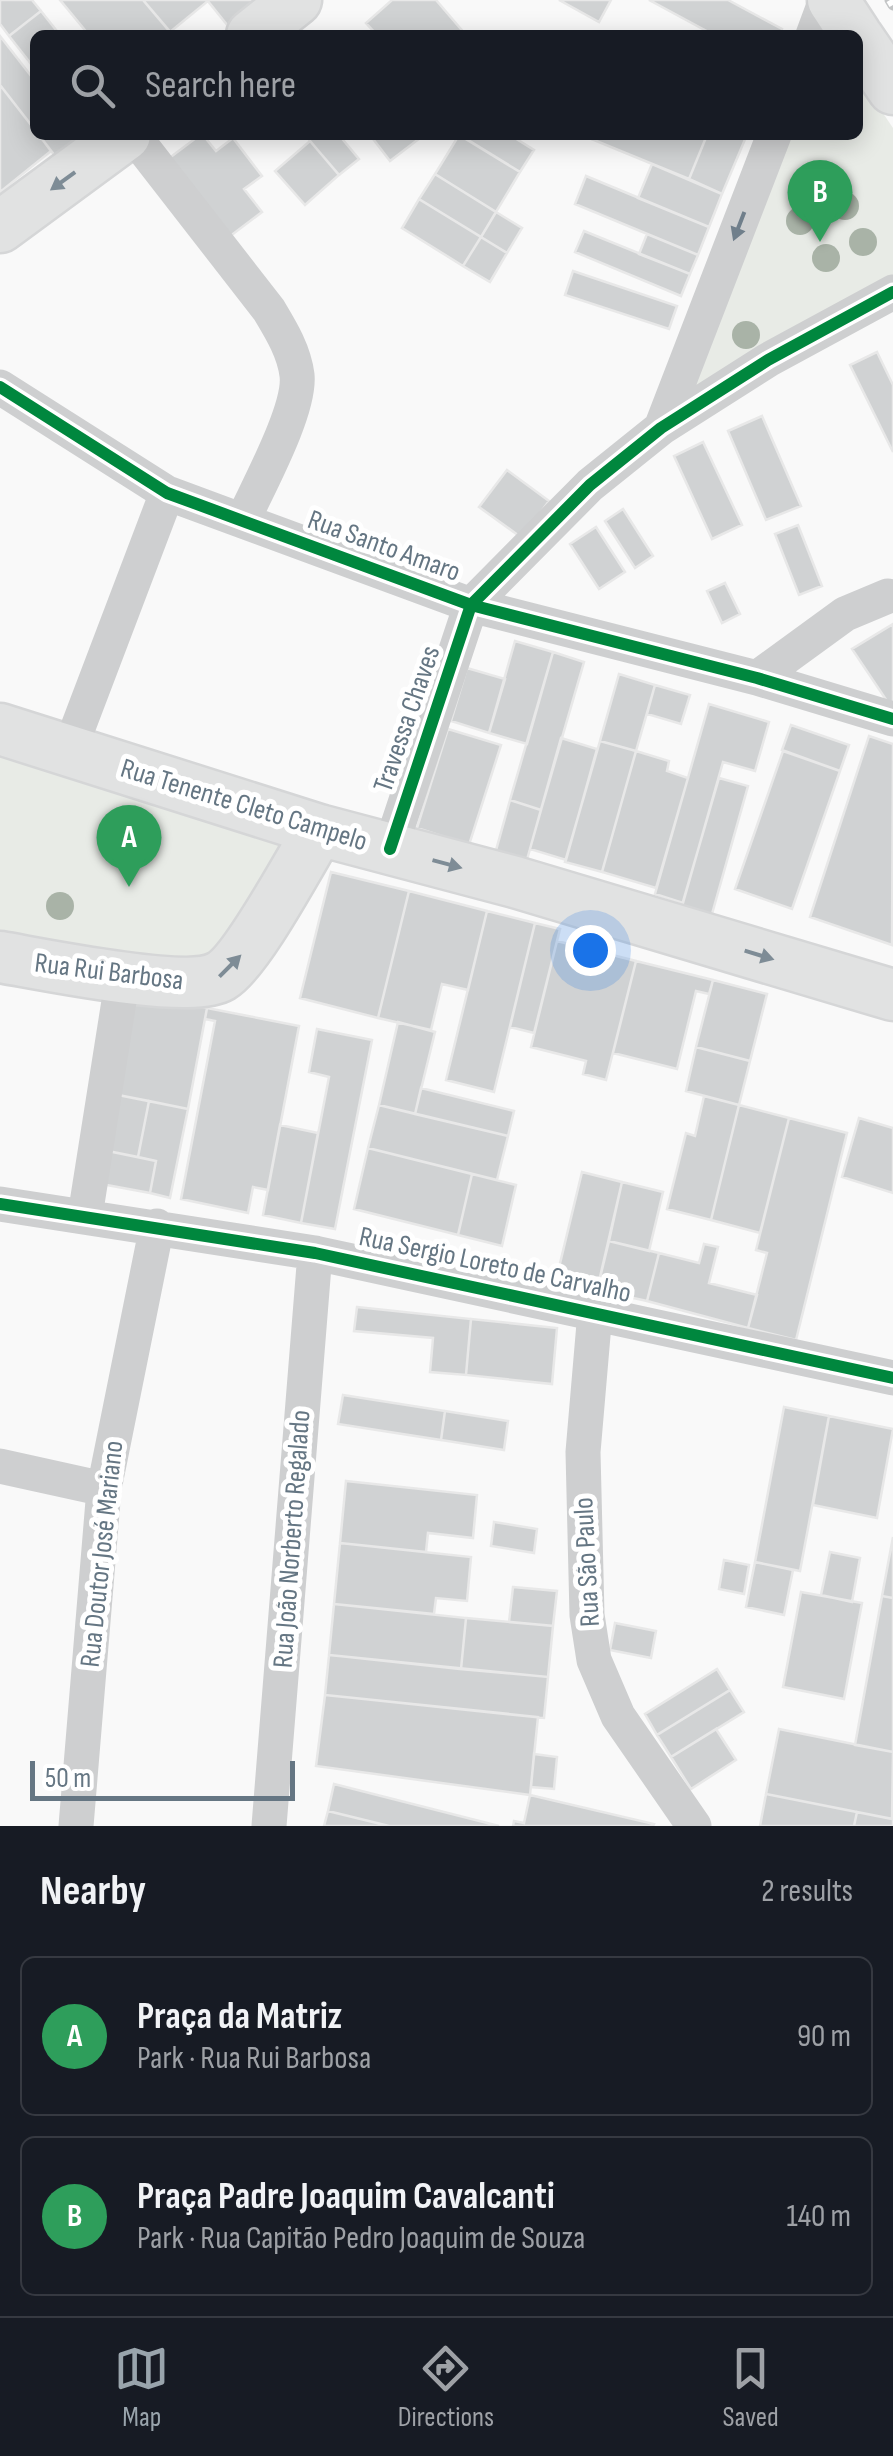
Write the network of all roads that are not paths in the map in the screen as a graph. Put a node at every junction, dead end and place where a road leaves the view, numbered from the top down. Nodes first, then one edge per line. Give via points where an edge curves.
1 (296, 0) edge
2 (829, 0) edge
3 (258, 30) edge
4 (814, 30) edge
5 (852, 30) edge
6 (863, 45) edge
7 (893, 90) edge
8 (119, 140) edge
9 (137, 140) edge
10 (772, 140) edge
11 (0, 228) edge
12 (893, 292) edge
13 (0, 387) edge
14 (661, 428) junction
15 (167, 492) junction
16 (242, 520) junction
17 (888, 596) dead end
18 (471, 605) junction
19 (757, 678) junction
20 (893, 719) edge
21 (0, 729) edge
22 (69, 751) junction
23 (319, 830) junction
24 (390, 849) junction
25 (0, 957) edge
26 (123, 976) junction
27 (893, 995) edge
28 (0, 1204) edge
29 (85, 1216) junction
30 (158, 1226) junction
31 (315, 1253) junction
32 (596, 1312) junction
33 (893, 1378) edge
34 (0, 1466) edge
35 (104, 1489) junction
36 (76, 1826) edge
37 (269, 1826) edge
38 (694, 1826) edge

1 - 3 main road
2 - 4 street
2 - 5 main road
6 - 7 main road
8 -> 11 main road
9 - 16 street via 269,310 297,374 297,393
10 -> 14 street
12 - 14 street
13 - 15 street, Rua Santo Amaro
14 - 18 street via 590,485
15 - 16 street, Rua Santo Amaro
15 - 22 street
16 - 18 street, Rua Santo Amaro
17 - 19 street via 844,614
18 - 19 street, Rua Santo Amaro
18 - 24 street, Travessa Chaves
19 - 20 street, Rua Santo Amaro
21 - 22 main road, Rua Tenente Cleto Campelo
22 - 23 main road, Rua Tenente Cleto Campelo
23 - 24 main road, Rua Tenente Cleto Campelo
26 -> 23 main road, Rua Rui Barbosa via 204,983 220,977 246,948
24 -> 27 main road, Rua Tenente Cleto Campelo
25 - 26 main road, Rua Rui Barbosa
26 - 29 street
28 - 29 street, Rua Sergio Loreto de Carvalho
29 - 30 street, Rua Sergio Loreto de Carvalho
30 - 31 street, Rua Sergio Loreto de Carvalho
30 - 35 street, Rua Doutor José Mariano
31 - 32 street, Rua Sergio Loreto de Carvalho
31 - 37 street, Rua João Norberto Regalado
32 - 33 street, Rua Sergio Loreto de Carvalho
32 - 38 street, Rua São Paulo via 583,1452 592,1645 618,1716
34 - 35 street
35 - 36 street, Rua Doutor José Mariano

